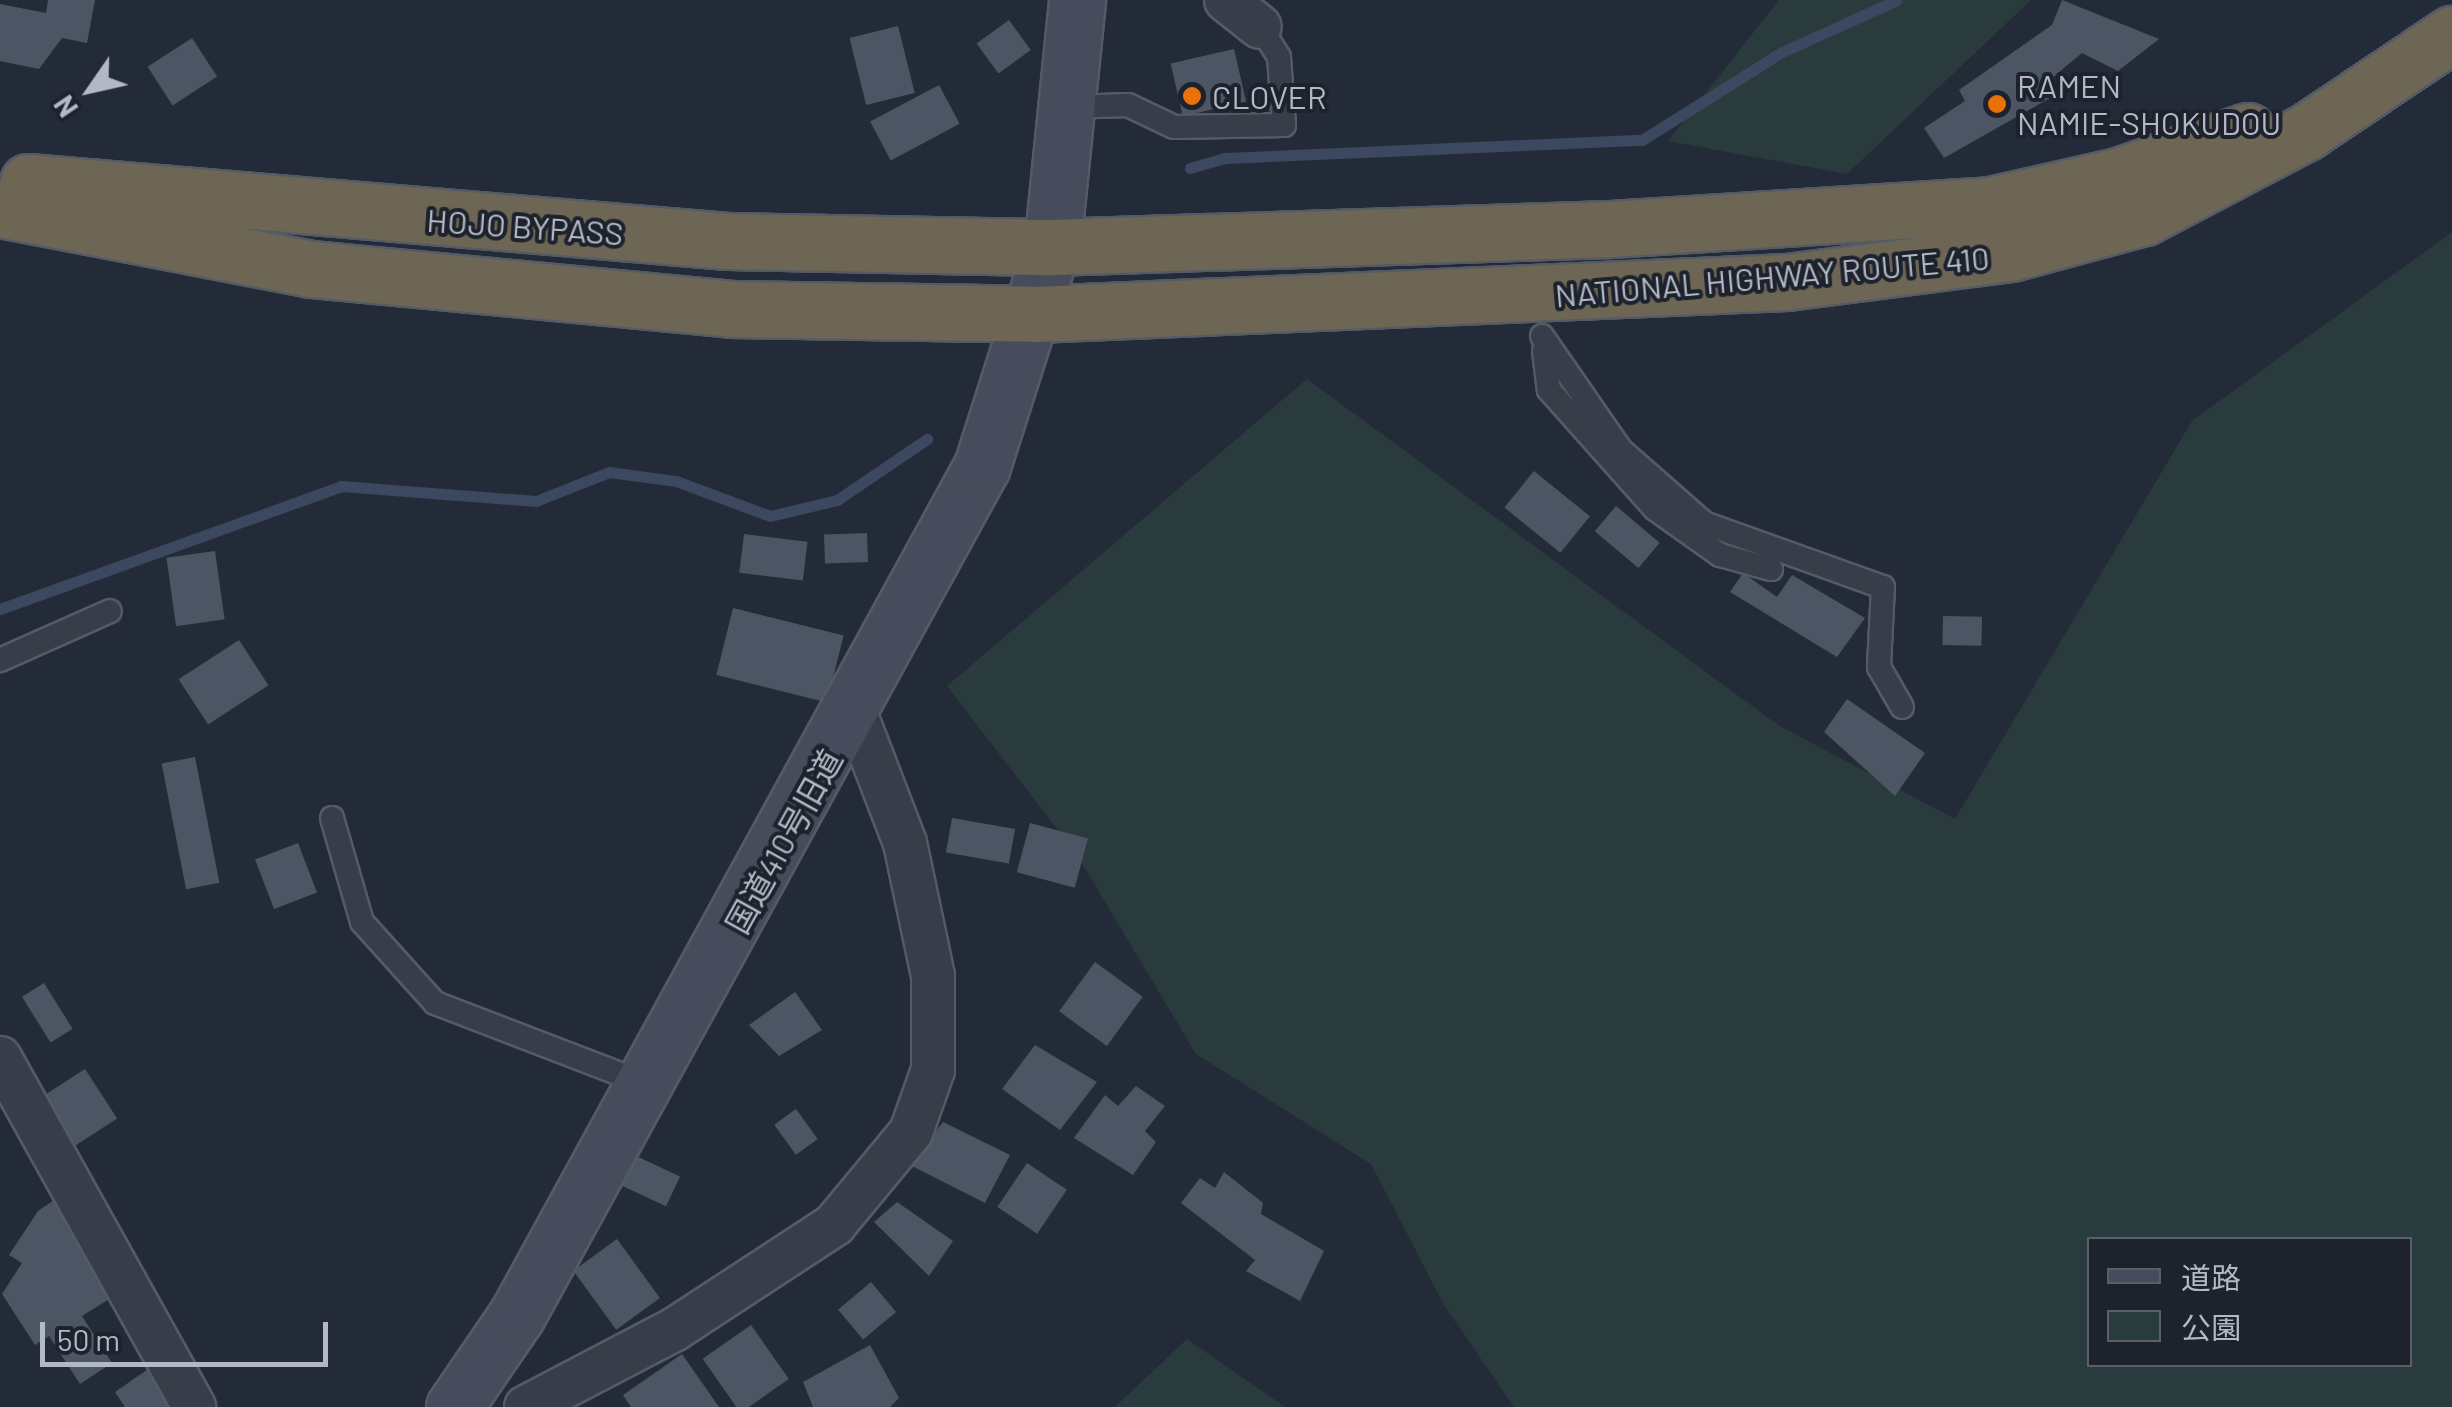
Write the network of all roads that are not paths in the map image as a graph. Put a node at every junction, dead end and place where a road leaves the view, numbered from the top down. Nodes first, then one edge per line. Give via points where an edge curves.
1 (1077, 0) edge
2 (1226, 0) edge
3 (2452, 5) edge
4 (1260, 27) joint
5 (2452, 34) edge
6 (1069, 107) junction
7 (0, 178) edge
8 (0, 209) edge
9 (1539, 232) junction
10 (1052, 247) junction
11 (1036, 314) junction
12 (1540, 317) junction
13 (1771, 569) dead end
14 (110, 611) dead end
15 (0, 660) edge
16 (1902, 707) dead end
17 (855, 713) junction
18 (332, 818) dead end
19 (0, 1058) edge
20 (646, 1084) junction
21 (194, 1407) edge
22 (454, 1407) edge
23 (526, 1407) edge

1 - 6 street, 国道410号旧道
2 - 4 street
3 - 9 highway, NATIONAL HIGHWAY ROUTE 410 via 2384,58 2290,112 2062,192 1880,214
4 - 6 lane via 1279,57 1284,125 1174,127 1128,104
5 - 12 highway, NATIONAL HIGHWAY ROUTE 410 via 2229,175 2081,238 1916,268
6 - 10 street, 国道410号旧道
7 - 10 highway, HOJO BYPASS via 728,241
8 - 11 highway, HOJO BYPASS via 213,254 464,290 731,309
9 - 10 highway, NATIONAL HIGHWAY ROUTE 410
9 - 12 street
10 - 11 street, 国道410号旧道
11 - 12 highway, NATIONAL HIGHWAY ROUTE 410
11 - 17 street, 国道410号旧道 via 982,466
12 - 13 lane via 1548,390 1612,466 1720,555
12 - 16 lane via 1621,450 1704,522 1883,587 1879,668
14 - 15 lane
17 - 20 street, 国道410号旧道
17 - 23 street via 905,843 933,976 933,1070 911,1132 834,1226 675,1329
18 - 20 lane via 362,922 435,1003
19 - 21 street
20 - 22 street, 国道410号旧道 via 517,1315

